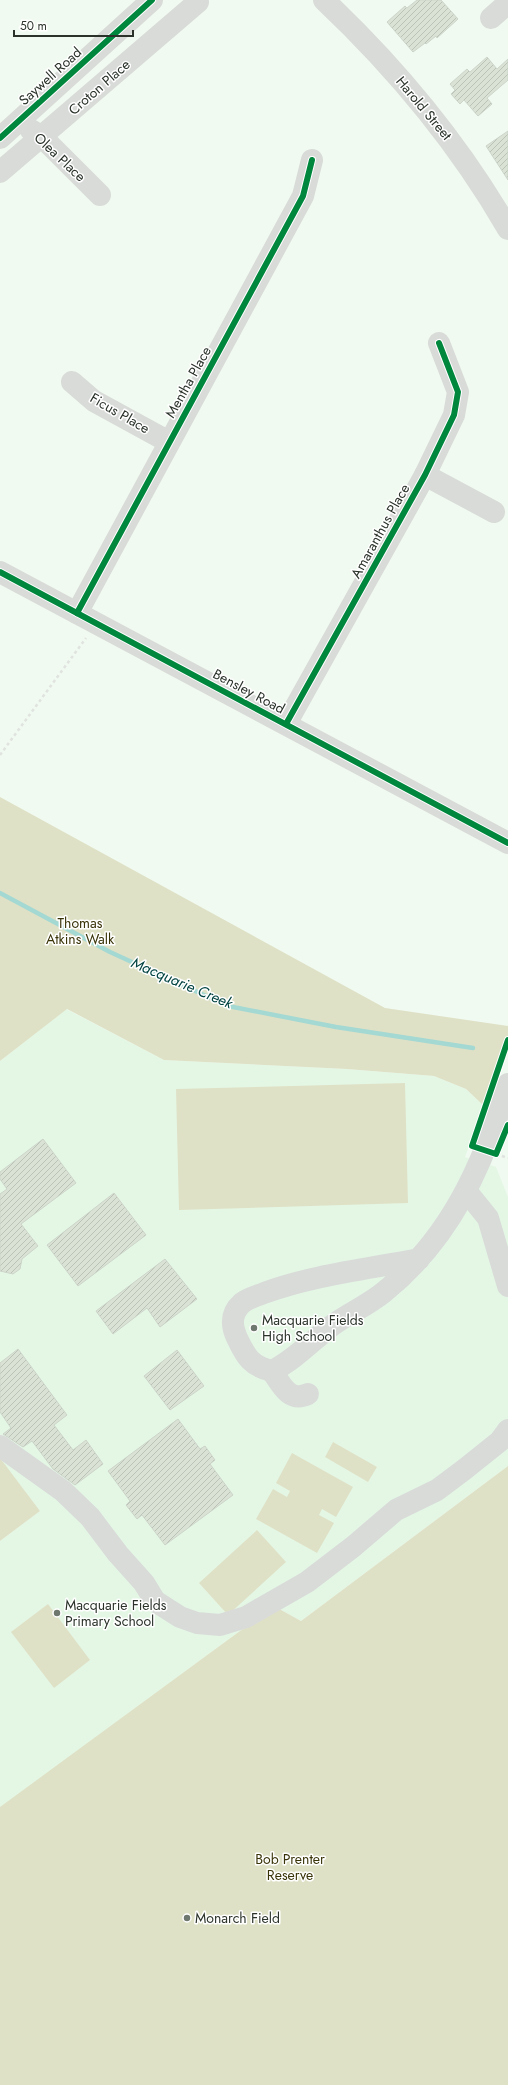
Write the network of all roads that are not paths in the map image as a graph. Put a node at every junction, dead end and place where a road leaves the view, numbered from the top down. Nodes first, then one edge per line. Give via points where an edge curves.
1 (152, 0) edge
2 (324, 0) edge
3 (198, 2) dead end
4 (508, 3) edge
5 (491, 18) dead end
6 (18, 122) junction
7 (42, 136) junction
8 (0, 138) edge
9 (312, 160) dead end
10 (0, 172) edge
11 (100, 195) dead end
12 (508, 229) edge
13 (439, 343) dead end
14 (72, 382) dead end
15 (169, 442) junction
16 (425, 475) junction
17 (494, 512) dead end
18 (0, 572) edge
19 (77, 613) junction
20 (286, 724) junction
21 (508, 843) edge
22 (508, 1084) edge
23 (467, 1192) junction
24 (419, 1259) junction
25 (508, 1286) edge
26 (272, 1371) junction
27 (308, 1394) dead end
28 (508, 1430) edge
29 (0, 1446) edge

1 - 6 street, Saywell Road
2 - 12 street, Harold Street via 380,56 432,115 479,181
3 - 7 street, Croton Place
4 - 5 street
6 - 7 street, Olea Place
6 - 8 street, Saywell Road
7 - 10 street, Croton Place
7 - 11 street, Olea Place
9 - 15 street, Mentha Place via 303,196
13 - 16 street, Amaranthus Place via 458,392 454,415
14 - 15 street, Ficus Place via 94,401
15 - 19 street, Mentha Place
16 - 17 street
16 - 20 street, Amaranthus Place
18 - 19 street, Bensley Road
19 - 20 street, Bensley Road
20 - 21 street, Bensley Road
22 - 23 street via 481,1163
23 - 24 street via 446,1225
23 - 25 street via 488,1218
24 - 26 street via 384,1292 330,1327 285,1365
24 - 26 street via 316,1279 273,1290 243,1302 235,1311 232,1323 234,1332 246,1358 261,1368
26 - 27 street via 285,1391 296,1396
28 - 29 street via 500,1441 437,1490 396,1510 307,1582 246,1617 220,1625 197,1623 180,1617 155,1601 144,1583 90,1517 63,1491

